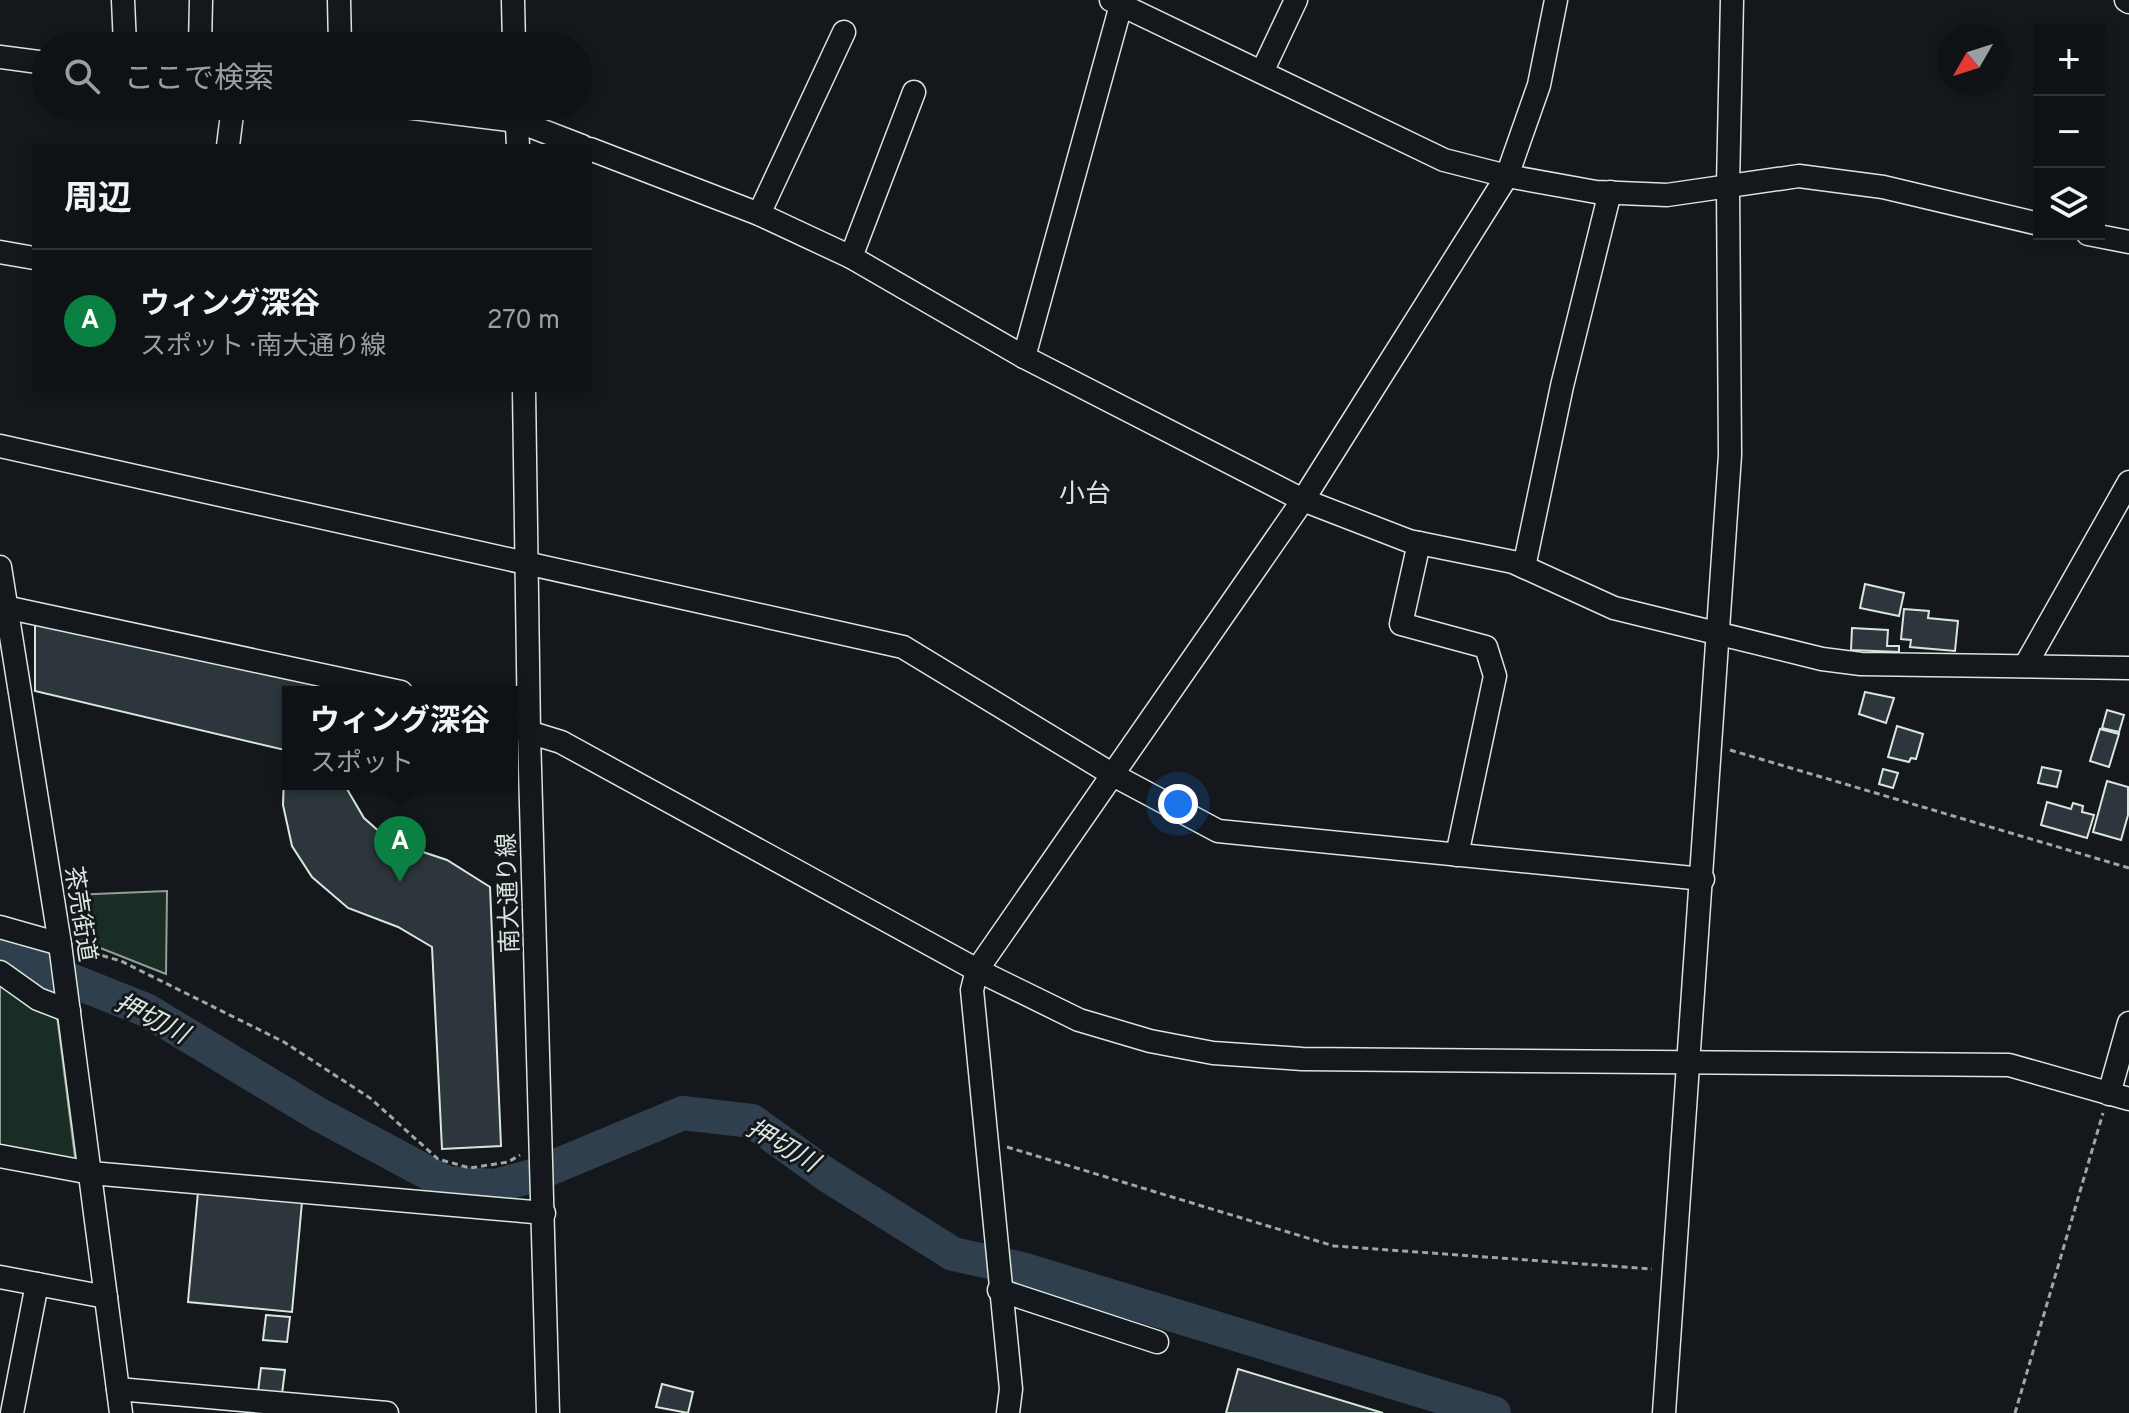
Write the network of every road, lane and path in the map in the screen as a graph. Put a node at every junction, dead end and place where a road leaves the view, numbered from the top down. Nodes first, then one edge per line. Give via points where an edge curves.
1 (123, 0) edge
2 (201, 0) edge
3 (339, 0) edge
4 (513, 0) edge
5 (1296, 0) edge
6 (1556, 0) edge
7 (1732, 0) edge
8 (1116, 3) edge
9 (124, 32) edge
10 (200, 32) edge
11 (340, 32) edge
12 (514, 32) edge
13 (844, 32) dead end
14 (0, 57) edge
15 (32, 61) edge
16 (1262, 72) junction
17 (914, 92) dead end
18 (231, 120) edge
19 (517, 120) edge
20 (531, 120) edge
21 (228, 144) edge
22 (518, 144) edge
23 (578, 144) edge
24 (592, 150) edge
25 (1507, 176) junction
26 (1728, 185) junction
27 (1610, 192) junction
28 (759, 214) junction
29 (2033, 223) edge
30 (2105, 237) edge
31 (2129, 242) edge
32 (0, 252) edge
33 (851, 257) junction
34 (32, 258) edge
35 (1024, 357) junction
36 (524, 392) edge
37 (0, 446) edge
38 (2129, 482) edge
39 (1303, 500) junction
40 (1419, 543) junction
41 (527, 565) junction
42 (0, 567) edge
43 (1524, 567) junction
44 (5, 607) junction
45 (1719, 634) junction
46 (2025, 666) junction
47 (2129, 668) edge
48 (373, 686) edge
49 (9, 701) edge
50 (520, 730) edge
51 (1712, 746) junction
52 (1115, 776) junction
53 (1457, 855) junction
54 (2129, 868) edge
55 (1703, 879) junction
56 (0, 927) edge
57 (61, 950) junction
58 (977, 970) junction
59 (0, 972) edge
60 (69, 1005) junction
61 (2129, 1023) edge
62 (1689, 1062) junction
63 (2119, 1096) edge
64 (988, 1141) junction
65 (542, 1148) junction
66 (0, 1156) edge
67 (91, 1173) junction
68 (544, 1213) junction
69 (1676, 1271) junction
70 (0, 1277) edge
71 (37, 1284) junction
72 (999, 1284) junction
73 (106, 1297) junction
74 (1157, 1342) dead end
75 (118, 1389) junction
76 (12, 1413) edge
77 (121, 1413) edge
78 (387, 1413) edge
79 (548, 1413) edge
80 (1008, 1413) edge
81 (1664, 1413) edge
82 (2015, 1413) edge

1 - 9 street
2 - 10 street
3 - 11 street
4 - 12 street
5 - 16 street
6 - 25 street via 1539,85
7 - 26 street
8 - 16 street
8 - 35 street
13 - 28 street
14 - 15 street
16 - 25 street via 1444,160
17 - 33 street
18 - 21 street
19 - 22 street
20 - 23 street
24 - 28 street
25 - 27 street
25 - 39 street
26 - 27 street via 1667,195
26 - 29 street via 1799,176 1883,187
26 - 45 street via 1730,455
27 - 43 street
28 - 33 street
30 - 31 street
32 - 34 street
33 - 35 street
35 - 39 street
36 - 41 street, 南大通り線
37 - 41 street
38 - 46 street
39 - 40 street
39 - 52 street
40 - 43 street
40 - 53 street via 1401,624 1486,647 1495,676
41 - 50 street, 南大通り線
41 - 52 street via 903,647
42 - 44 street, 茶売街道
43 - 45 street via 1614,608
44 - 48 street
44 - 49 street, 茶売街道
45 - 46 street via 1861,664
45 - 51 street
46 - 47 street
49 - 57 street, 茶売街道
50 - 58 street via 561,742
50 - 65 street, 南大通り線
51 - 54 path
51 - 55 street
52 - 53 street via 1218,831
52 - 58 street
53 - 55 street
55 - 62 street
56 - 57 street
57 - 60 street, 茶売街道
57 - 65 path via 121,961 284,1042 370,1098 438,1159 470,1168 508,1162
58 - 62 street via 1079,1020 1213,1053 1302,1059
58 - 64 street via 972,990
59 - 60 street via 38,999
60 - 67 street, 茶売街道
61 - 63 street
62 - 63 street via 2009,1065
62 - 69 street
63 - 82 path
64 - 69 path via 1334,1246
64 - 72 street
65 - 68 street, 南大通り線
66 - 67 street
67 - 68 street
67 - 73 street, 茶売街道
68 - 79 street
69 - 81 street
70 - 71 street
71 - 73 street
71 - 76 street
72 - 74 street
72 - 80 street via 1011,1389
73 - 75 street, 茶売街道
75 - 77 street, 茶売街道
75 - 78 street

